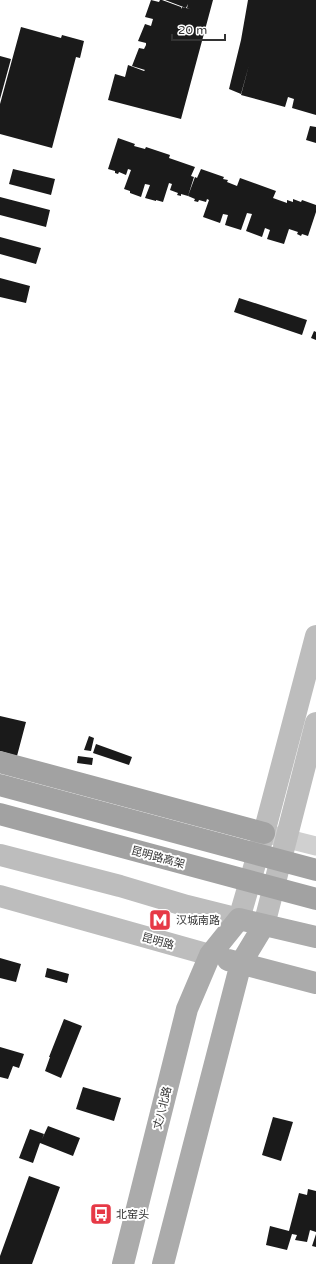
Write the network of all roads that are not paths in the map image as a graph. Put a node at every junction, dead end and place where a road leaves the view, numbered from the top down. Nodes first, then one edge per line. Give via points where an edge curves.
1 (316, 636) edge
2 (316, 723) edge
3 (0, 762) edge
4 (0, 785) edge
5 (0, 814) edge
6 (264, 833) junction
7 (286, 839) junction
8 (316, 846) edge
9 (0, 854) edge
10 (316, 870) edge
11 (0, 896) edge
12 (316, 899) edge
13 (239, 919) junction
14 (264, 925) junction
15 (316, 937) edge
16 (210, 955) junction
17 (241, 963) junction
18 (316, 983) edge
19 (122, 1264) edge
20 (163, 1264) edge

1 - 6 main road
2 - 7 main road
3 - 6 highway
4 - 10 highway, bridge
5 - 12 highway, 昆明路高架, bridge
6 - 7 street
6 - 13 main road
7 - 8 street
7 - 14 main road
9 - 13 main road
11 - 16 main road, 昆明路
13 - 14 main road
13 - 16 main road, 丈八北路
14 - 15 main road
14 - 17 main road
16 - 17 main road, 昆明路
16 - 19 main road, 丈八北路 via 187,1008
17 - 18 main road, 昆明路
17 - 20 main road

